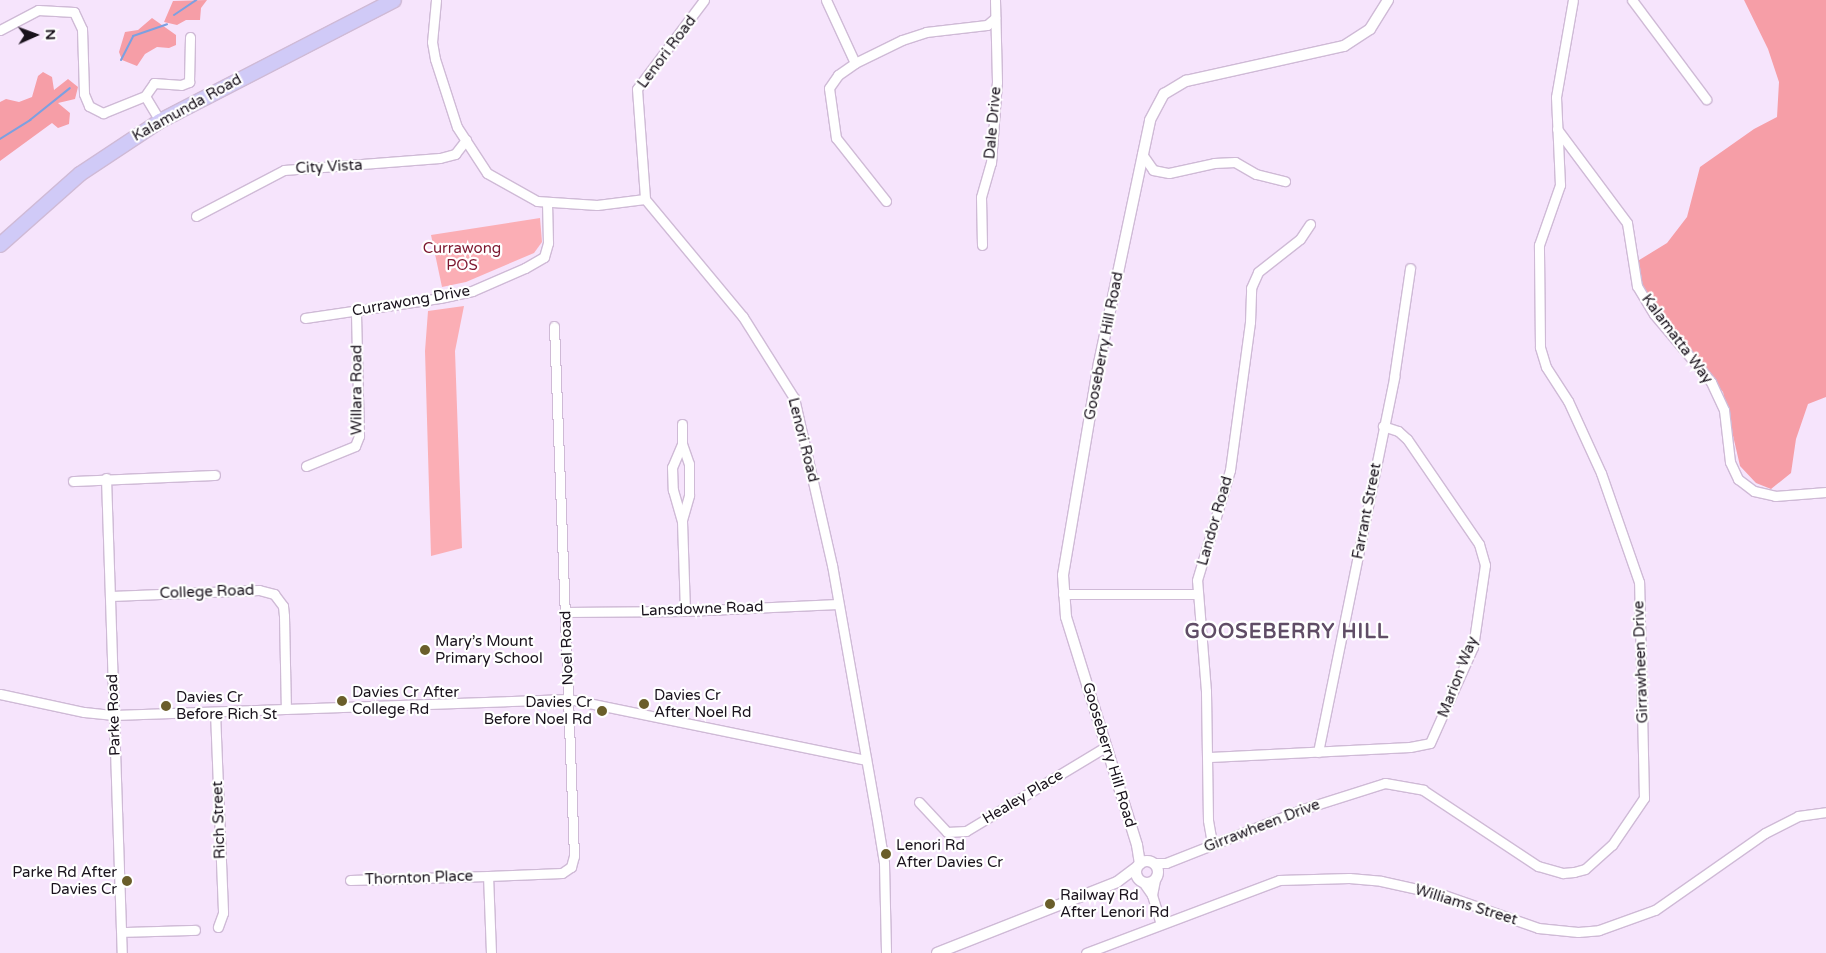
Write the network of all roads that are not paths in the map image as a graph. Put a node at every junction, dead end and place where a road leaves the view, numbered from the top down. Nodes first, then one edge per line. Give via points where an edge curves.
1 (394, 0) edge
2 (436, 0) edge
3 (704, 0) edge
4 (826, 0) edge
5 (995, 0) edge
6 (1388, 0) edge
7 (1573, 0) edge
8 (1632, 0) edge
9 (995, 18) junction
10 (0, 30) edge
11 (190, 37) dead end
12 (855, 64) junction
13 (145, 96) junction
14 (1706, 99) dead end
15 (160, 120) junction
16 (1556, 128) junction
17 (466, 140) junction
18 (1142, 154) junction
19 (1285, 181) dead end
20 (645, 198) junction
21 (886, 201) dead end
22 (547, 202) junction
23 (196, 216) dead end
24 (1310, 224) dead end
25 (0, 245) edge
26 (982, 245) dead end
27 (1410, 268) dead end
28 (356, 312) junction
29 (305, 318) dead end
30 (554, 326) dead end
31 (682, 424) dead end
32 (1383, 426) junction
33 (682, 444) junction
34 (306, 466) dead end
35 (215, 475) dead end
36 (106, 478) junction
37 (73, 481) dead end
38 (1826, 492) edge
39 (682, 521) junction
40 (1063, 594) junction
41 (1198, 594) junction
42 (111, 596) junction
43 (838, 604) junction
44 (685, 611) junction
45 (565, 612) junction
46 (0, 694) edge
47 (569, 700) junction
48 (286, 709) junction
49 (216, 712) junction
50 (114, 715) junction
51 (1105, 746) junction
52 (1318, 752) junction
53 (1210, 758) junction
54 (866, 760) junction
55 (920, 802) dead end
56 (1826, 812) edge
57 (1212, 842) junction
58 (1137, 845) junction
59 (1138, 866) junction
60 (1154, 869) junction
61 (488, 876) junction
62 (350, 880) dead end
63 (1141, 880) junction
64 (1117, 882) junction
65 (1152, 895) junction
66 (1161, 924) junction
67 (218, 927) dead end
68 (195, 930) dead end
69 (122, 932) junction
70 (889, 951) edge
71 (1092, 952) edge
72 (122, 953) edge
73 (491, 953) edge
74 (937, 953) edge

1 - 15 main road, Kalamunda Road
2 - 17 street via 432,42 435,59 457,127
3 - 20 street, Lenori Road via 636,89
4 - 12 street
5 - 9 street, Dale Drive
6 - 18 street, Gooseberry Hill Road via 1370,29 1344,46 1186,81 1170,89 1154,108
7 - 16 street, Girrawheen Drive via 1556,98
8 - 14 street
9 - 12 street via 986,25 926,32 902,40
9 - 26 street, Dale Drive via 997,82 990,163 981,197
10 - 13 street via 38,10 74,12 82,29 84,94 90,106 103,113
11 - 13 street via 189,82 181,85 154,83
12 - 21 street via 838,76 829,88 836,138
13 - 15 street
15 - 25 main road, Kalamunda Road via 80,174
16 - 38 street, Kalamatta Way via 1627,223 1636,286 1654,314 1711,382 1724,410 1730,462 1738,479 1754,490 1775,496
16 - 57 street, Girrawheen Drive via 1560,184 1539,245 1537,262 1540,347 1546,367 1568,401 1602,473 1639,582 1644,798 1612,844 1585,869 1563,873 1538,866 1423,790 1385,783
17 - 22 street via 487,173 537,201
17 - 23 street, City Vista via 455,154 440,158 284,170
18 - 19 street via 1154,170 1169,173 1235,162 1256,174
18 - 40 street, Gooseberry Hill Road via 1064,556
20 - 22 street via 597,205
20 - 43 street, Lenori Road via 743,317 794,398
22 - 28 street, Currawong Drive via 548,243 544,257 532,264 472,291
24 - 41 street, Landor Road via 1300,239 1258,272 1251,288 1250,322 1230,470 1197,580
27 - 32 street, Farrant Street
28 - 29 street, Currawong Drive
28 - 34 street, Willara Road via 359,436 355,446
30 - 45 street, Noel Road
31 - 33 street
32 - 52 street, Farrant Street
32 - 52 street, Marion Way via 1398,431 1407,439 1479,544 1485,565 1473,647 1430,743
33 - 39 street via 689,464 689,495
33 - 39 street via 672,466 673,490
35 - 36 street
36 - 37 street
36 - 42 street, Parke Road
39 - 44 street
40 - 41 street
40 - 51 street, Gooseberry Hill Road via 1066,617
41 - 53 street, Landor Road
42 - 48 street, College Road via 259,590 274,594 283,606
42 - 50 street, Parke Road
43 - 44 street, Lansdowne Road
43 - 54 street, Lenori Road
44 - 45 street, Lansdowne Road
45 - 47 street, Noel Road
46 - 50 street
47 - 48 street
47 - 54 street
47 - 61 street, Noel Road via 572,863 562,872
48 - 49 street
49 - 50 street
49 - 67 street, Rich Street via 223,913
50 - 69 street, Parke Road
51 - 55 street, Healey Place via 966,831 946,832
51 - 58 street, Gooseberry Hill Road
52 - 53 street, Marion Way
53 - 57 street, Landor Road via 1208,820
54 - 70 street, Lenori Road via 884,863
56 - 66 street, Williams Street via 1798,816 1765,833 1656,910 1599,930 1578,932 1538,928 1444,895 1349,878 1279,880
57 - 60 street, Girrawheen Drive
58 - 59 street, Gooseberry Hill Road
58 - 60 street, Gooseberry Hill Road
59 - 60 street
59 - 63 street, Gooseberry Hill Road
59 - 64 street
60 - 63 street
60 - 65 street
61 - 62 street, Thornton Place
61 - 73 street
63 - 64 street
63 - 65 street
64 - 74 street
65 - 66 street
66 - 71 street, Williams Street
68 - 69 street
69 - 72 street, Parke Road

